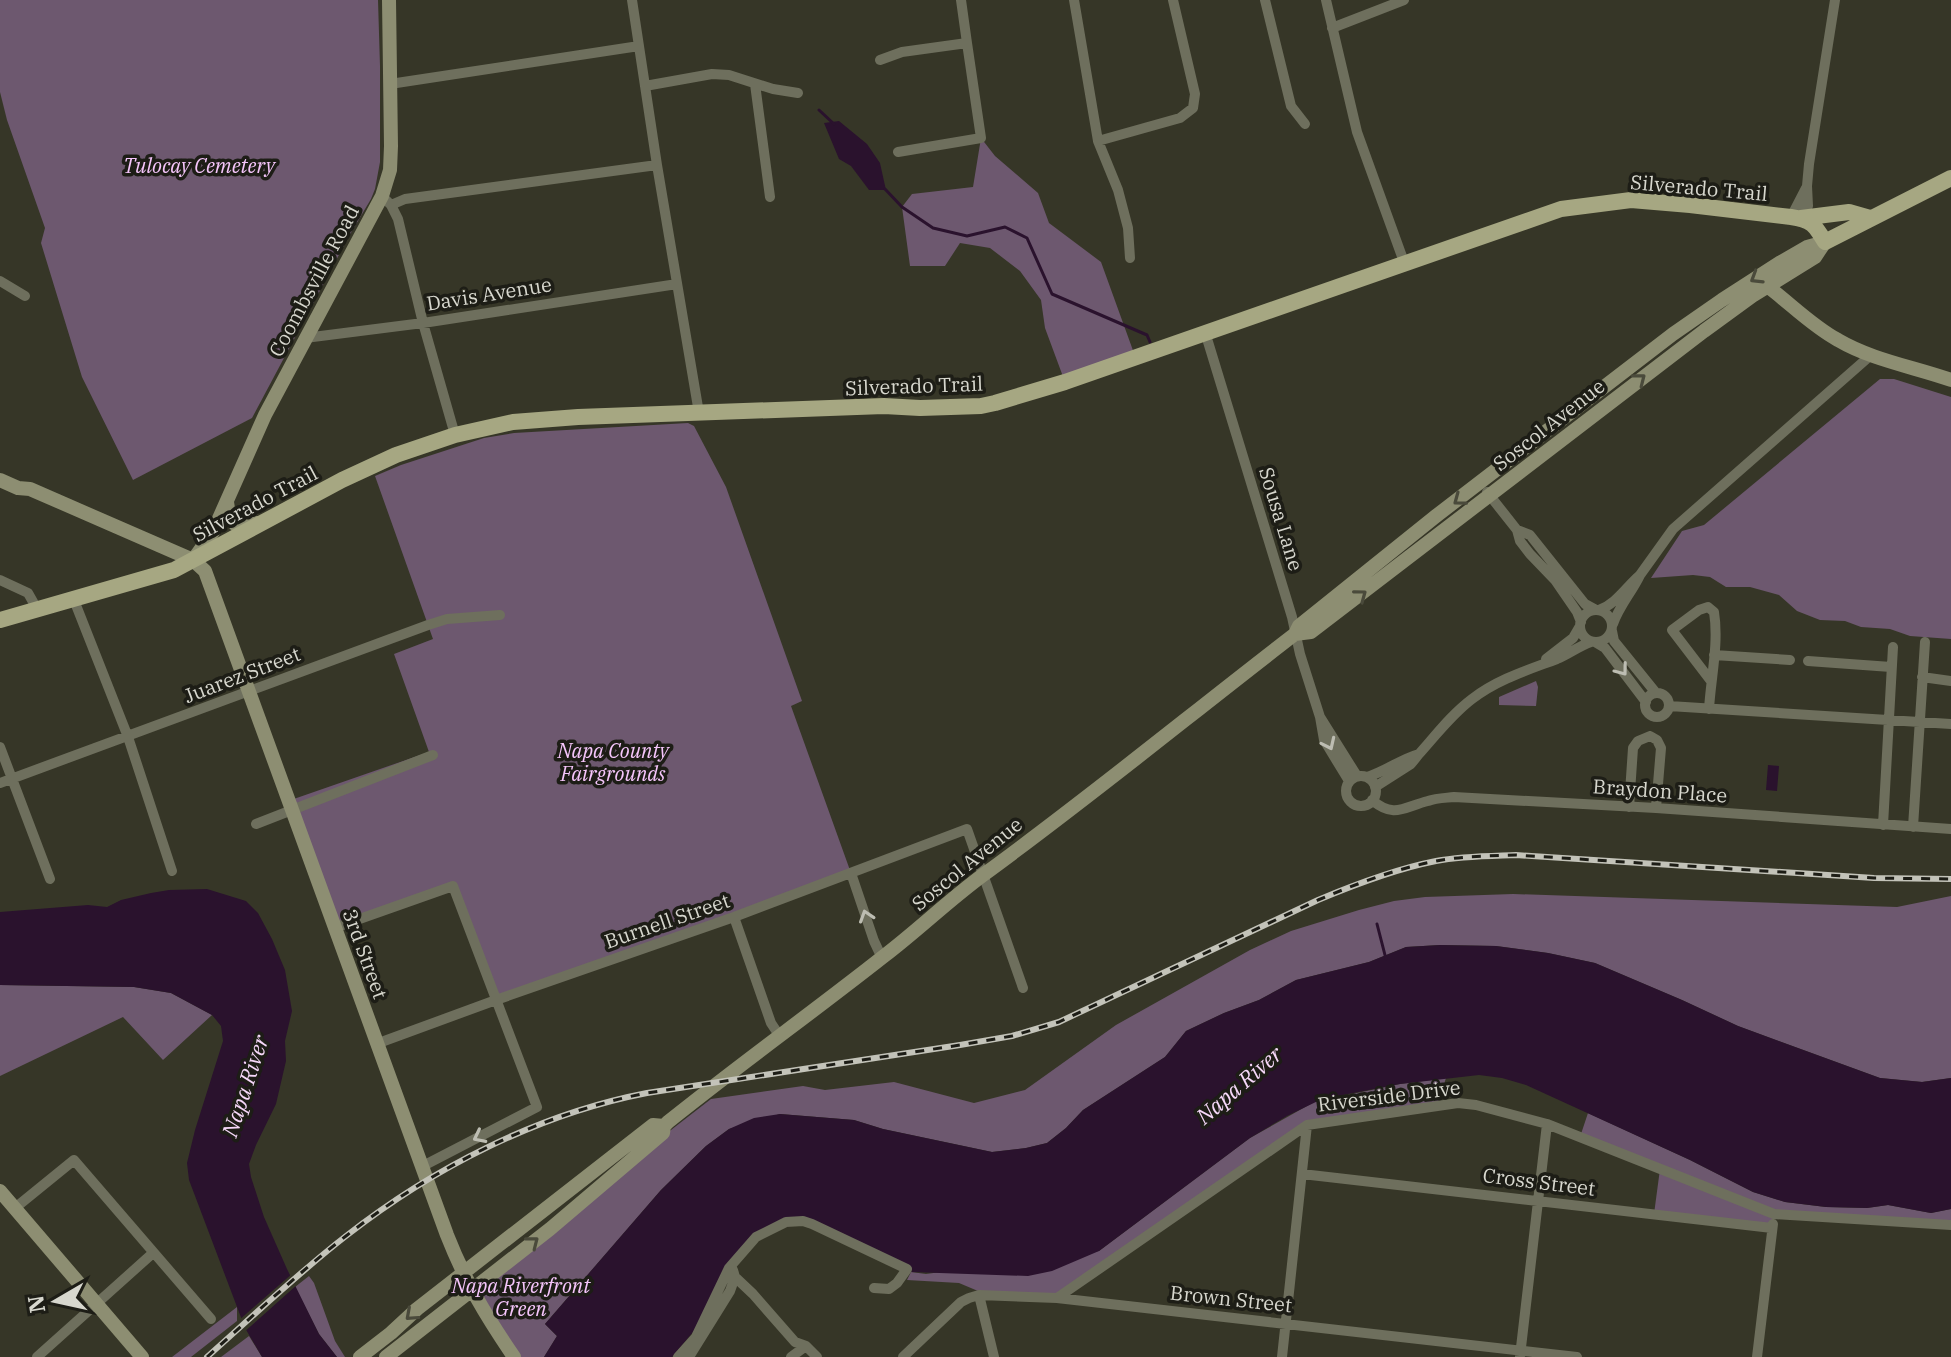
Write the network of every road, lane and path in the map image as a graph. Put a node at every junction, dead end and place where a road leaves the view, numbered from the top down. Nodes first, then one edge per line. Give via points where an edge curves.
1 (389, 0) edge
2 (632, 0) edge
3 (961, 0) edge
4 (1074, 0) edge
5 (1173, 0) edge
6 (1265, 0) edge
7 (1326, 0) edge
8 (1404, 0) edge
9 (1835, 0) edge
10 (1332, 28) junction
11 (967, 43) junction
12 (639, 46) junction
13 (880, 60) dead end
14 (390, 84) junction
15 (755, 84) junction
16 (645, 86) junction
17 (798, 93) dead end
18 (1305, 124) dead end
19 (1098, 141) junction
20 (898, 152) dead end
21 (657, 165) junction
22 (1951, 178) edge
23 (770, 197) dead end
24 (387, 200) junction
25 (1796, 218) junction
26 (1870, 218) junction
27 (1825, 242) junction
28 (1130, 258) dead end
29 (1404, 262) junction
30 (0, 281) edge
31 (677, 284) junction
32 (1767, 286) junction
33 (25, 296) dead end
34 (423, 323) junction
35 (1205, 332) junction
36 (305, 338) junction
37 (1871, 355) junction
38 (1951, 380) edge
39 (699, 413) junction
40 (455, 435) junction
41 (0, 471) edge
42 (0, 480) edge
43 (1481, 483) junction
44 (30, 489) junction
45 (1490, 496) junction
46 (227, 502) junction
47 (262, 523) junction
48 (1517, 530) junction
49 (193, 560) junction
50 (1640, 575) junction
51 (0, 580) edge
52 (74, 600) junction
53 (37, 609) junction
54 (1597, 610) junction
55 (500, 615) dead end
56 (0, 620) edge
57 (1580, 624) junction
58 (1612, 628) junction
59 (1295, 634) junction
60 (1593, 642) junction
61 (1925, 642) dead end
62 (1893, 647) dead end
63 (1714, 655) junction
64 (1790, 660) dead end
65 (1808, 661) dead end
66 (1542, 663) junction
67 (1891, 667) junction
68 (1922, 677) junction
69 (1711, 681) junction
70 (1951, 681) edge
71 (249, 692) junction
72 (1656, 693) junction
73 (1646, 702) junction
74 (1669, 706) junction
75 (1709, 709) junction
76 (1654, 717) junction
77 (1889, 721) junction
78 (1919, 722) junction
79 (1951, 724) edge
80 (1650, 736) junction
81 (128, 737) junction
82 (0, 747) edge
83 (1419, 754) junction
84 (433, 755) dead end
85 (1358, 778) junction
86 (11, 779) junction
87 (0, 783) edge
88 (1375, 787) junction
89 (1372, 800) junction
90 (1629, 807) junction
91 (1656, 808) junction
92 (291, 810) junction
93 (256, 824) dead end
94 (1883, 825) junction
95 (1913, 827) junction
96 (1951, 829) edge
97 (172, 871) dead end
98 (851, 873) junction
99 (982, 875) junction
100 (50, 879) dead end
101 (734, 917) junction
102 (334, 928) junction
103 (882, 958) junction
104 (1023, 988) dead end
105 (496, 1000) junction
106 (779, 1035) junction
107 (376, 1044) junction
108 (1547, 1124) junction
109 (1307, 1125) junction
110 (664, 1126) junction
111 (421, 1167) junction
112 (1302, 1174) junction
113 (0, 1191) edge
114 (1538, 1200) junction
115 (15, 1208) junction
116 (1774, 1214) junction
117 (1951, 1225) edge
118 (1772, 1228) junction
119 (153, 1253) junction
120 (732, 1272) junction
121 (462, 1273) junction
122 (874, 1288) dead end
123 (471, 1290) junction
124 (979, 1295) junction
125 (1057, 1298) junction
126 (97, 1305) junction
127 (211, 1319) dead end
128 (1286, 1324) junction
129 (806, 1346) junction
130 (1520, 1354) edge
131 (37, 1357) edge
132 (142, 1357) edge
133 (360, 1357) edge
134 (386, 1357) edge
135 (514, 1357) edge
136 (678, 1357) edge
137 (689, 1357) edge
138 (791, 1357) edge
139 (817, 1357) edge
140 (903, 1357) edge
141 (994, 1357) edge
142 (1282, 1357) edge
143 (1577, 1357) edge
144 (1757, 1357) edge

1 - 14 main road, Coombsville Road
2 - 12 street
3 - 11 street
4 - 19 street
5 - 19 street via 1195,94 1193,108 1180,118
6 - 18 street via 1291,106
7 - 10 street
8 - 10 street
9 - 25 street via 1808,206
10 - 29 street via 1357,132
11 - 13 street
11 - 20 street via 981,138
12 - 14 street
12 - 16 street
14 - 24 main road, Coombsville Road
15 - 16 street via 712,74
15 - 17 street
15 - 23 street
16 - 21 street
19 - 28 street via 1118,190
21 - 24 street
21 - 31 street
22 - 26 main road, Soscol Avenue
24 - 34 street via 398,219
24 - 36 main road, Coombsville Road
25 - 26 main road, Silverado Trail via 1849,212
25 - 27 main road via 1812,223
25 - 29 main road, Silverado Trail via 1631,200 1561,209
26 - 27 main road, Soscol Avenue
27 - 32 main road, Soscol Avenue via 1815,257
27 -> 43 main road, Soscol Avenue via 1781,262 1698,317
29 - 35 main road, Silverado Trail
30 - 33 street
31 - 34 street, Davis Avenue
31 - 39 street
32 - 37 main road via 1829,335
45 -> 32 main road, Soscol Avenue
34 - 36 street, Davis Avenue
34 - 40 street
35 - 39 main road, Silverado Trail via 988,405
35 - 59 street, Sousa Lane
36 - 46 main road, Coombsville Road
37 - 38 main road
37 - 50 street via 1673,529
39 - 40 main road, Silverado Trail via 513,422
40 - 47 main road, Silverado Trail via 396,455
41 - 44 main road
42 - 44 main road
43 - 45 street
43 -> 59 main road, Soscol Avenue
44 - 49 main road
45 - 48 street
59 -> 45 main road, Soscol Avenue via 1311,632
46 - 47 main road via 235,524
46 - 49 main road, Coombsville Road
47 - 49 main road, Silverado Trail
48 - 54 street via 1530,535 1585,604
48 - 57 street via 1520,541 1577,612
49 - 52 main road, Silverado Trail
49 - 71 main road, 3rd Street via 205,571
50 - 54 street via 1609,606
50 - 58 street
51 - 53 street via 28,593
52 - 53 main road, Silverado Trail
52 - 81 street
53 - 56 main road, Silverado Trail
54 - 57 street via 1586,613
54 - 58 street via 1608,614
55 - 71 street, Juarez Street via 437,622
57 - 60 street via 1583,635
57 - 66 street via 1573,638
58 - 60 street via 1605,640
58 - 72 street via 1614,641
59 - 85 street, Sousa Lane via 1320,717
59 - 99 main road, Soscol Avenue
60 - 66 street
60 -> 73 street via 1605,648
61 - 68 street
62 - 67 street
63 - 64 street
63 - 69 street
63 - 69 street via 1715,615 1710,608 1672,630
65 - 67 street
66 - 83 street via 1470,701
67 - 77 street
68 - 70 street
68 - 78 street
69 - 75 street
71 - 81 street, Juarez Street
71 - 92 main road, 3rd Street
72 - 73 street
72 - 74 street via 1667,698
73 - 76 street
74 - 75 street
74 - 76 street via 1664,715
75 - 77 street
76 - 80 street
77 - 78 street
77 - 94 street
78 - 79 street
78 - 95 street
80 - 90 street via 1633,748
80 - 91 street via 1661,748
81 - 86 street, Juarez Street
81 - 97 street
82 - 86 street
83 - 85 street
83 - 88 street
84 - 92 street
85 - 88 street
85 - 89 street via 1346,790 1350,802 1360,806
86 - 87 street, Juarez Street
86 - 100 street
88 - 89 street
89 - 90 street, Braydon Place via 1397,811 1454,797
90 - 91 street, Braydon Place
91 - 94 street, Braydon Place
92 - 93 street
92 - 102 main road, 3rd Street
94 - 95 street, Braydon Place
95 - 96 street, Braydon Place
98 - 99 street, Burnell Street via 967,829
98 - 101 street, Burnell Street
103 -> 98 street
99 - 103 main road, Soscol Avenue
99 - 104 street
101 - 105 street, Burnell Street
101 - 106 street
102 - 105 street via 453,886
102 - 107 main road, 3rd Street
103 - 106 main road, Soscol Avenue
105 - 107 street, Burnell Street
105 -> 111 street via 537,1107
106 - 110 main road, Soscol Avenue
107 - 111 main road, 3rd Street
108 - 109 street, Riverside Drive via 1458,1103
108 - 114 street
108 - 116 street, Riverside Drive
109 - 112 street
109 - 125 street, Riverside Drive
110 - 121 main road, Soscol Avenue via 653,1125
123 -> 110 main road, Soscol Avenue via 663,1133
111 - 121 main road, 3rd Street
112 - 114 street, Cross Street
112 - 128 street
113 - 115 main road
114 - 118 street, Cross Street
114 - 130 street
115 - 119 street via 74,1160
115 - 126 main road
116 - 117 street, Riverside Drive
116 - 118 street
118 - 144 street
119 - 126 street
119 - 127 street
120 - 122 street via 756,1237 786,1222 803,1221 907,1269 889,1289
120 - 129 street via 795,1342
120 - 136 street via 696,1337
120 - 137 street via 730,1291
121 - 123 main road, 3rd Street
121 -> 133 main road, Soscol Avenue
123 - 134 main road, Soscol Avenue
123 - 135 main road, 3rd Street
124 - 125 street, Brown Street
124 - 140 street via 961,1302
124 - 141 street
125 - 128 street, Brown Street
126 - 131 street
126 - 132 main road
128 - 130 street, Brown Street
128 - 142 street
129 - 138 street
129 - 139 street
130 - 143 street, Brown Street

